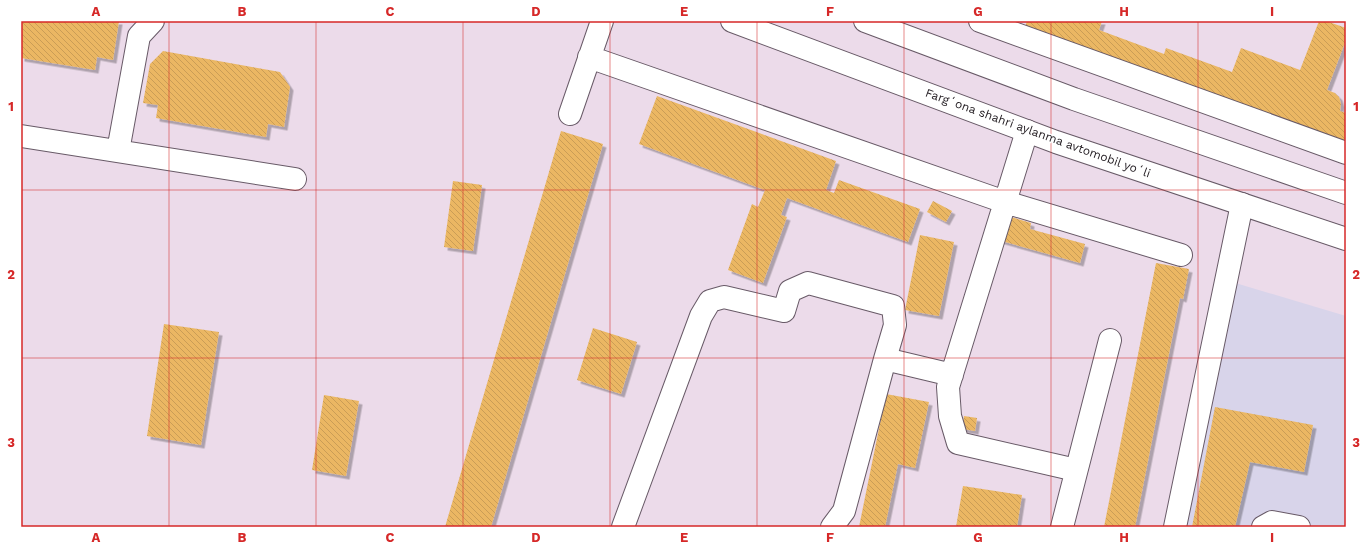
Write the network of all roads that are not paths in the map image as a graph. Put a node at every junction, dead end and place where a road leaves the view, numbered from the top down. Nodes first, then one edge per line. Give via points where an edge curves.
1 (153, 21) edge
2 (602, 21) edge
3 (732, 21) edge
4 (865, 21) edge
5 (980, 21) edge
6 (589, 57) junction
7 (570, 114) dead end
8 (1027, 131) junction
9 (21, 136) edge
10 (118, 151) junction
11 (1346, 153) edge
12 (295, 179) dead end
13 (1346, 193) edge
14 (1005, 202) junction
15 (1242, 204) junction
16 (1346, 239) edge
17 (1181, 255) dead end
18 (1110, 340) dead end
19 (885, 359) junction
20 (952, 375) junction
21 (1076, 470) junction
22 (622, 527) edge
23 (832, 527) edge
24 (1062, 527) edge
25 (1175, 527) edge
26 (1262, 527) edge
27 (1299, 527) edge

1 - 10 main road via 139,36
2 - 6 main road
3 - 8 main road, Fargʻona shahri aylanma avtomobil yoʻli
4 - 13 main road via 1074,100
5 - 11 main road
6 - 7 main road
6 - 14 main road
8 - 14 main road
8 - 15 main road, Fargʻona shahri aylanma avtomobil yoʻli
9 - 10 main road
10 - 12 main road
14 - 17 main road
14 - 20 main road
15 - 16 main road, Fargʻona shahri aylanma avtomobil yoʻli
15 - 25 main road
18 - 21 main road
19 - 20 main road
19 - 22 main road via 895,325 893,306 808,283 790,292 784,311 724,297 710,301 701,316
19 - 23 main road via 844,511
20 - 21 main road via 948,387 950,416 958,443
21 - 24 main road
26 - 27 main road via 1272,522

